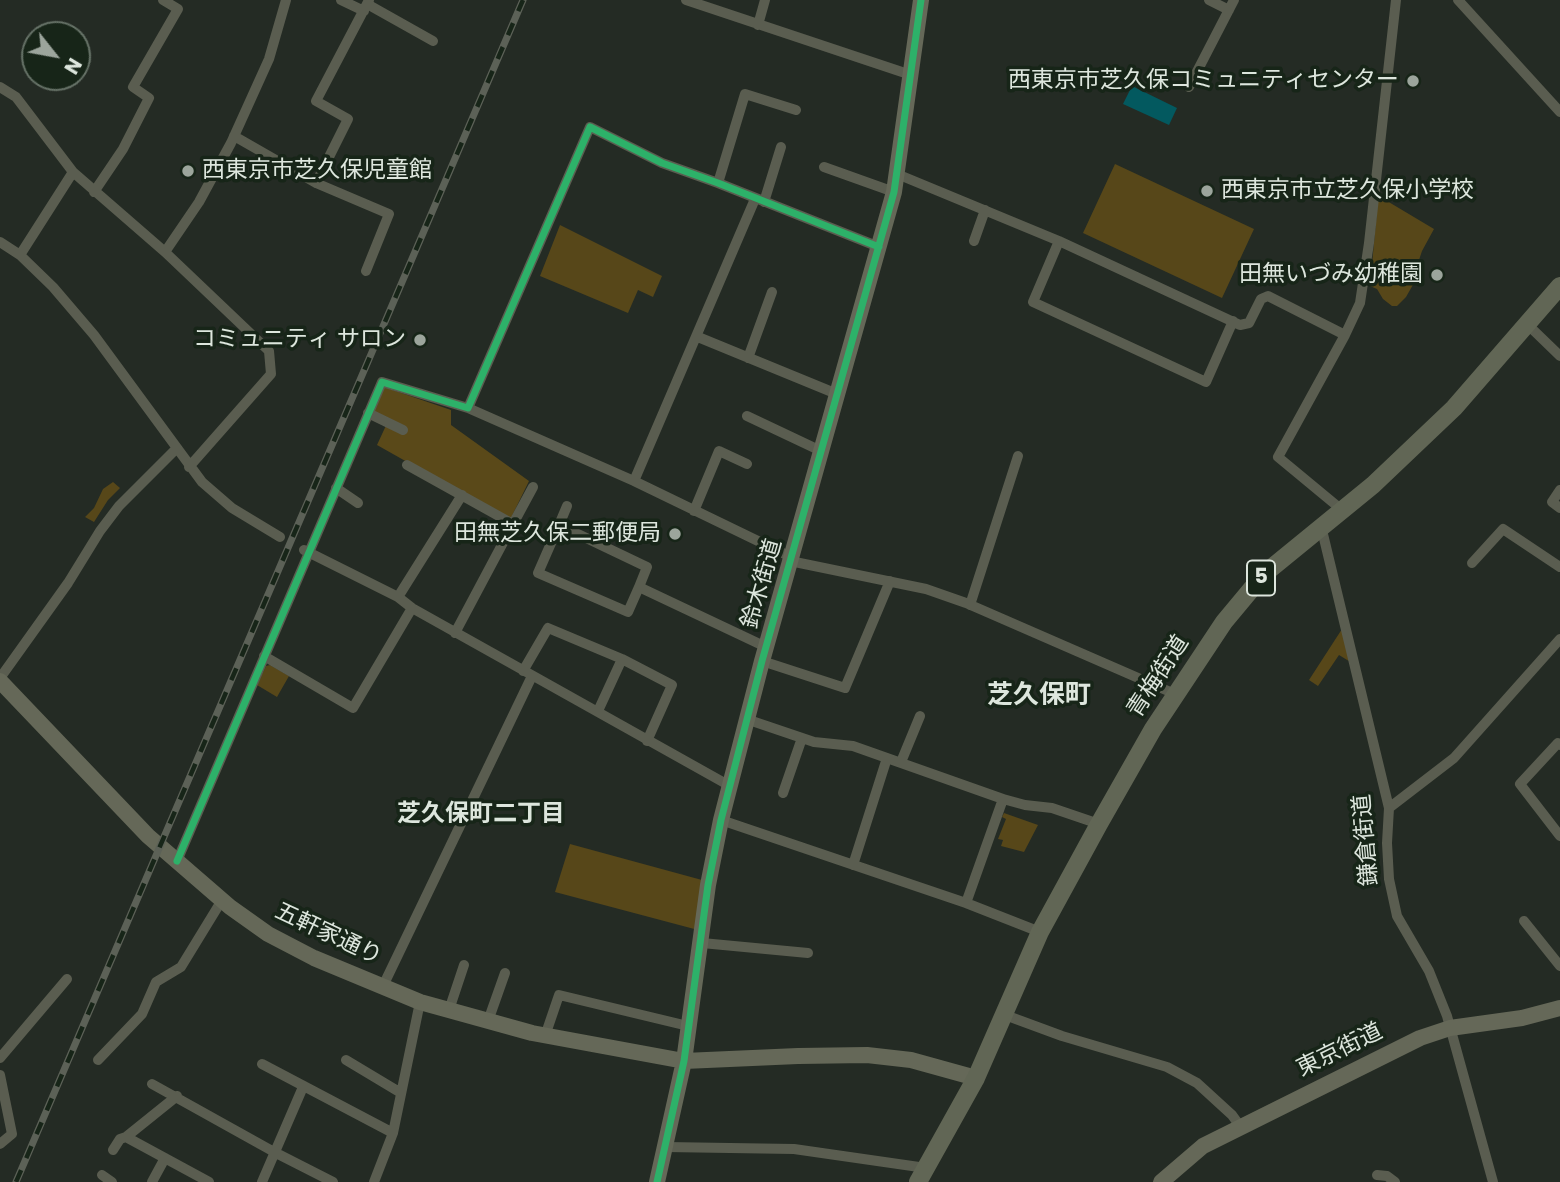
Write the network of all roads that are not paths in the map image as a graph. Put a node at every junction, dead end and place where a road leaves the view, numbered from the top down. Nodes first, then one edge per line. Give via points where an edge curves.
1 (163, 0) edge
2 (286, 0) edge
3 (341, 0) edge
4 (686, 0) edge
5 (765, 0) edge
6 (921, 0) edge
7 (1209, 0) edge
8 (1396, 0) edge
9 (1458, 0) edge
10 (367, 5) edge
11 (1231, 5) edge
12 (758, 25) junction
13 (433, 41) dead end
14 (911, 75) junction
15 (0, 87) edge
16 (1189, 87) dead end
17 (796, 110) dead end
18 (1560, 112) edge
19 (234, 136) junction
20 (781, 148) dead end
21 (824, 167) dead end
22 (73, 172) junction
23 (897, 174) junction
24 (316, 183) junction
25 (718, 183) junction
26 (94, 192) junction
27 (894, 192) junction
28 (759, 201) junction
29 (985, 210) junction
30 (974, 241) dead end
31 (1059, 241) junction
32 (0, 242) edge
33 (879, 247) junction
34 (165, 252) junction
35 (20, 255) junction
36 (366, 271) dead end
37 (1560, 286) edge
38 (772, 292) dead end
39 (1233, 321) junction
40 (1527, 324) junction
41 (1345, 335) junction
42 (698, 337) junction
43 (1560, 356) edge
44 (748, 358) junction
45 (837, 394) junction
46 (468, 408) junction
47 (369, 413) junction
48 (747, 416) dead end
49 (403, 430) dead end
50 (176, 449) junction
51 (821, 451) junction
52 (1017, 456) dead end
53 (747, 464) dead end
54 (407, 465) dead end
55 (189, 467) junction
56 (634, 481) junction
57 (533, 487) dead end
58 (336, 488) junction
59 (1560, 490) edge
60 (462, 495) junction
61 (358, 503) dead end
62 (567, 506) dead end
63 (1560, 508) edge
64 (1342, 510) junction
65 (694, 511) junction
66 (513, 524) junction
67 (559, 525) junction
68 (1321, 526) junction
69 (279, 537) dead end
70 (305, 551) junction
71 (791, 559) junction
72 (1472, 563) dead end
73 (1560, 567) edge
74 (890, 581) junction
75 (639, 587) junction
76 (398, 597) junction
77 (970, 605) junction
78 (412, 608) junction
79 (456, 632) junction
80 (1560, 639) edge
81 (764, 654) junction
82 (264, 656) junction
83 (622, 659) junction
84 (528, 673) junction
85 (0, 680) edge
86 (1175, 694) junction
87 (598, 711) junction
88 (920, 716) dead end
89 (746, 719) junction
90 (802, 738) junction
91 (647, 741) junction
92 (1559, 743) edge
93 (887, 758) junction
94 (901, 762) junction
95 (730, 786) junction
96 (783, 793) dead end
97 (1003, 799) junction
98 (1389, 808) junction
99 (721, 820) junction
100 (1098, 824) junction
101 (1560, 835) edge
102 (177, 862) junction
103 (853, 866) junction
104 (222, 900) junction
105 (966, 903) junction
106 (1524, 921) dead end
107 (1041, 932) junction
108 (702, 943) junction
109 (808, 953) dead end
110 (464, 965) dead end
111 (1560, 966) edge
112 (505, 972) dead end
113 (66, 979) dead end
114 (383, 986) junction
115 (420, 1002) junction
116 (1560, 1008) edge
117 (449, 1010) junction
118 (1005, 1015) junction
119 (488, 1021) junction
120 (688, 1026) junction
121 (1450, 1028) junction
122 (545, 1036) junction
123 (0, 1058) edge
124 (98, 1060) dead end
125 (346, 1060) dead end
126 (684, 1061) junction
127 (262, 1064) dead end
128 (0, 1075) edge
129 (976, 1078) junction
130 (152, 1084) dead end
131 (303, 1087) junction
132 (401, 1093) junction
133 (177, 1096) junction
134 (1240, 1126) junction
135 (393, 1133) junction
136 (126, 1137) junction
137 (0, 1143) edge
138 (667, 1147) junction
139 (113, 1150) dead end
140 (276, 1153) junction
141 (166, 1158) junction
142 (102, 1174) dead end
143 (922, 1175) edge
144 (1377, 1175) dead end
145 (112, 1182) edge
146 (152, 1182) edge
147 (209, 1182) edge
148 (262, 1182) edge
149 (333, 1182) edge
150 (374, 1182) edge
151 (657, 1182) edge
152 (1161, 1182) edge
153 (1395, 1182) edge
154 (1493, 1182) edge

1 - 26 street via 178,9 133,87 149,98
2 - 19 street via 269,59
3 - 10 street
4 - 12 street
5 - 12 street
6 - 14 street, 鈴木街道
7 - 11 street
8 - 41 street via 1360,303
9 - 18 street
10 - 13 street
10 - 24 street via 316,102 348,119
11 - 16 street
12 - 14 street
14 - 23 street, 鈴木街道
15 - 22 street via 16,97
17 - 25 street via 745,94
19 - 24 street
19 - 34 street via 199,202
20 - 28 street
21 - 27 street
22 - 26 street
22 - 35 street
23 - 27 street, 鈴木街道
23 - 29 street
24 - 36 street via 389,214
25 - 28 street
25 - 46 street via 662,163 590,127
26 - 34 street
27 - 33 street, 鈴木街道
28 - 33 street
28 - 42 street
29 - 30 street
29 - 31 street
31 - 39 street
31 - 39 street via 1033,302 1206,382
32 - 35 street
33 - 45 street, 鈴木街道
34 - 55 street via 269,351 271,374
35 - 50 street via 93,335
37 - 40 main road, 青梅街道 / 5
38 - 44 street
39 - 41 street via 1248,323 1261,299 1268,296
40 - 43 street
40 - 64 main road, 青梅街道 / 5 via 1454,408
41 - 64 street via 1278,457
42 - 44 street
42 - 56 street
44 - 45 street
45 - 51 street, 鈴木街道
46 - 47 street via 382,382
46 - 56 street
47 - 49 street
47 - 58 street
48 - 51 street
50 - 55 street
50 - 85 street via 119,506
51 - 71 street, 鈴木街道
52 - 77 street
53 - 65 street via 719,451
54 - 60 street
55 - 69 street via 232,508
56 - 65 street
57 - 66 street
58 - 61 street
58 - 70 street
59 - 63 street via 1552,502
60 - 66 street
60 - 76 street
62 - 67 street
64 - 68 main road, 青梅街道 / 5
65 - 71 street
66 - 79 street
67 - 75 street via 647,567
67 - 75 street via 538,573 628,612
68 - 86 main road, 青梅街道 / 5 via 1253,586
68 - 98 street, 鎌倉街道
70 - 76 street
70 - 82 street
71 - 74 street
71 - 81 street, 鈴木街道
72 - 73 street via 1503,529
74 - 77 street
74 - 81 street via 845,688
75 - 81 street
76 - 78 street
77 - 86 street
78 - 79 street
78 - 82 street via 353,708
79 - 84 street
80 - 98 street via 1454,758
81 - 89 street, 鈴木街道
82 - 102 street
83 - 84 street via 548,628
83 - 87 street
83 - 91 street via 672,685
84 - 87 street
84 - 114 street
85 - 102 street, 五軒家通り
86 - 100 main road, 青梅街道 / 5
87 - 91 street
88 - 94 street
89 - 90 street
89 - 95 street, 鈴木街道
90 - 93 street via 852,746
90 - 96 street
91 - 95 street
92 - 101 street via 1520,784
93 - 94 street
93 - 103 street
94 - 97 street
95 - 99 street, 鈴木街道
97 - 100 street via 1052,808
97 - 105 street
98 - 121 street, 鎌倉街道 via 1389,878 1397,916 1429,971
99 - 103 street
99 - 108 street, 鈴木街道
100 - 107 main road, 青梅街道 / 5
102 - 104 street, 五軒家通り
103 - 105 street
104 - 114 street, 五軒家通り via 271,936
104 - 124 street via 181,967 156,982 142,1014
105 - 107 street
106 - 111 street
107 - 118 main road, 青梅街道 / 5
108 - 109 street
108 - 120 street, 鈴木街道
110 - 117 street
112 - 119 street
113 - 123 street
114 - 115 street, 五軒家通り
115 - 117 street, 五軒家通り
115 - 132 street
116 - 121 street, 東京街道
117 - 119 street, 五軒家通り
118 - 129 main road, 青梅街道 / 5
118 - 134 street via 1167,1067 1197,1083
119 - 122 street, 五軒家通り
120 - 122 street via 559,995
120 - 126 street, 鈴木街道
121 - 134 street, 東京街道 via 1390,1051
121 - 154 street, 鎌倉街道
122 - 126 street, 五軒家通り
125 - 132 street
126 - 129 street, 五軒家通り via 867,1055 911,1060
126 - 138 street, 鈴木街道
127 - 131 street
128 - 137 street via 12,1134
129 - 143 main road, 青梅街道 / 5
130 - 133 street
131 - 135 street
131 - 140 street
132 - 135 street
133 - 136 street
133 - 140 street
134 - 152 street, 東京街道 via 1203,1146
135 - 150 street
136 - 139 street
136 - 141 street
138 - 143 street via 794,1149
138 - 151 street, 鈴木街道
140 - 148 street
140 - 149 street
141 - 146 street
141 - 147 street
142 - 145 street
144 - 153 street

